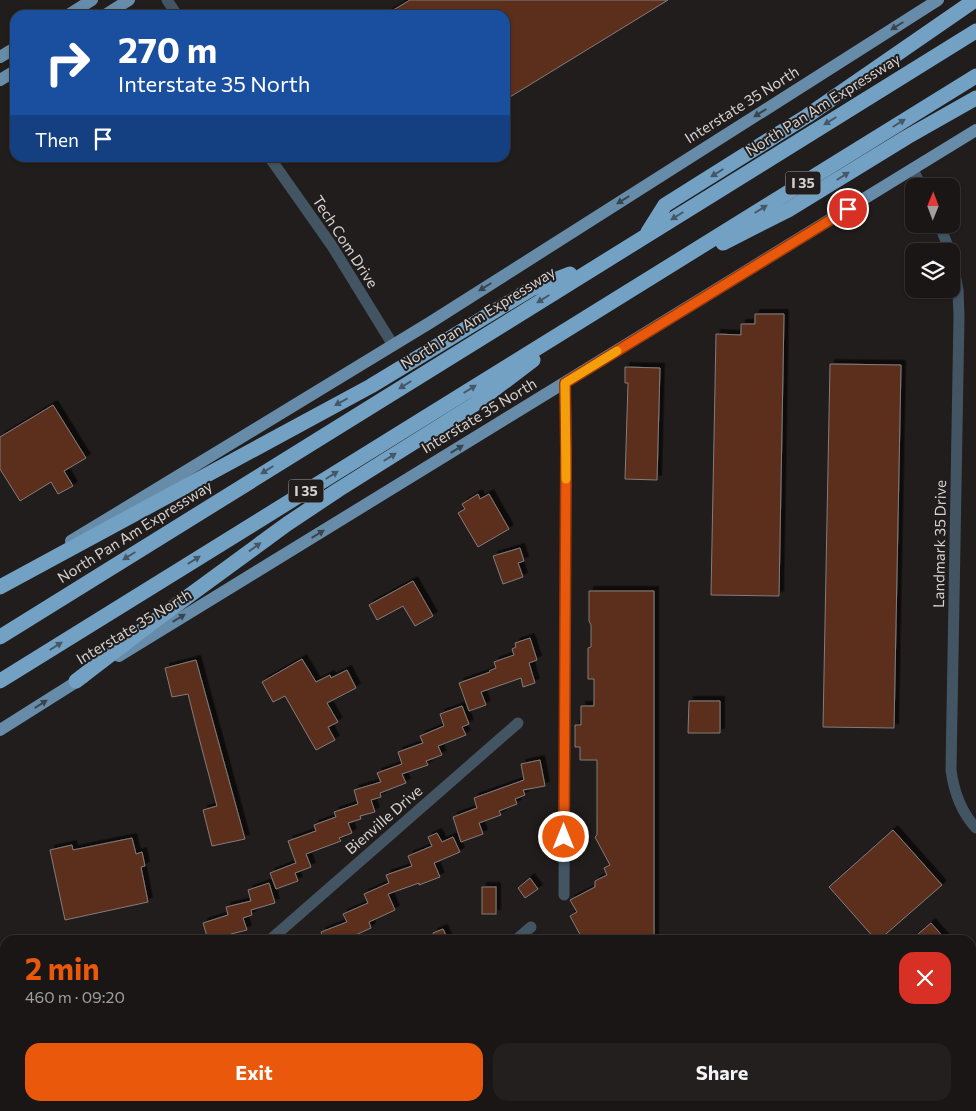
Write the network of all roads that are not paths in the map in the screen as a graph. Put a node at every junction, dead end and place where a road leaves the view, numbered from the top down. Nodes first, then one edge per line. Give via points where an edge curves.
1 (92, 0) edge
2 (129, 0) edge
3 (938, 0) edge
4 (975, 0) edge
5 (76, 10) edge
6 (113, 10) edge
7 (976, 31) edge
8 (976, 76) edge
9 (976, 98) edge
10 (976, 130) edge
11 (273, 162) edge
12 (913, 169) junction
13 (917, 178) edge
14 (647, 234) junction
15 (599, 264) junction
16 (630, 290) junction
17 (958, 298) edge
18 (612, 301) junction
19 (393, 344) junction
20 (565, 383) junction
21 (0, 586) edge
22 (0, 637) edge
23 (0, 681) edge
24 (76, 682) junction
25 (518, 723) dead end
26 (0, 730) edge
27 (976, 828) edge
28 (564, 895) dead end
29 (531, 927) dead end
30 (276, 935) edge
31 (522, 935) edge

1 - 5 main road
2 - 6 main road
3 -> 19 main road, Interstate 35 North
4 -> 14 highway via 808,116 666,205
7 -> 14 highway, North Pan Am Expressway / I 35
16 -> 8 highway, I 35
16 -> 9 highway via 788,210 907,136
10 - 12 main road, Interstate 35 North
11 - 19 street, Tech Com Drive via 332,246
12 - 13 street
12 - 20 main road, Interstate 35 North
14 - 15 highway, North Pan Am Expressway / I 35
15 -> 21 highway via 530,288 371,386
15 -> 22 highway, North Pan Am Expressway / I 35
16 - 18 highway, I 35
17 - 27 street, Landmark 35 Drive via 951,770 959,802
23 -> 18 highway, I 35
24 -> 18 highway via 287,524 475,404
19 - 21 main road, Interstate 35 North
24 -> 20 main road, Interstate 35 North
20 - 28 street
26 -> 24 main road, Interstate 35 North
25 - 30 street, Bienville Drive
29 - 31 street

